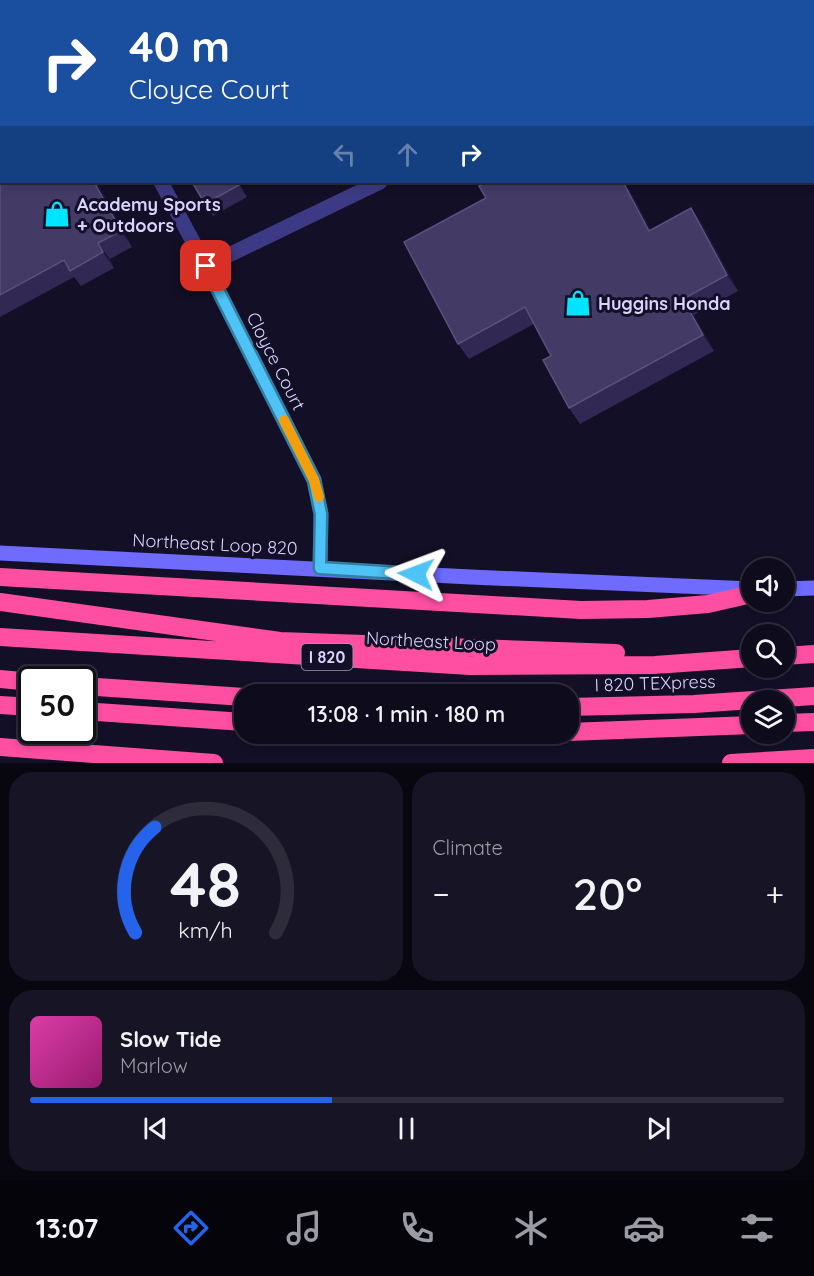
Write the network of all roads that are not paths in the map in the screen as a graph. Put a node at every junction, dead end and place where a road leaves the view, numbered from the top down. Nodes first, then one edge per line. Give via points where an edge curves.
1 (162, 183) edge
2 (378, 183) edge
3 (206, 266) junction
4 (0, 553) edge
5 (320, 568) junction
6 (0, 577) edge
7 (814, 588) edge
8 (795, 589) edge
9 (741, 591) edge
10 (741, 595) edge
11 (0, 602) edge
12 (0, 637) edge
13 (814, 654) edge
14 (795, 655) edge
15 (741, 659) edge
16 (655, 665) junction
17 (0, 679) edge
18 (18, 681) edge
19 (96, 687) edge
20 (234, 696) edge
21 (814, 696) edge
22 (0, 705) edge
23 (18, 706) edge
24 (579, 706) edge
25 (96, 712) edge
26 (234, 721) edge
27 (814, 722) edge
28 (795, 723) edge
29 (741, 725) edge
30 (579, 732) edge
31 (0, 747) edge
32 (814, 758) edge
33 (214, 763) edge
34 (730, 763) edge

1 - 3 street, Cloyce Court
2 - 3 street
3 - 5 street, Cloyce Court via 314,480 321,514
4 - 5 main road, Northeast Loop 820
5 - 9 main road, Northeast Loop 820
6 - 10 highway via 581,610 708,604
7 - 8 main road
11 - 16 highway via 280,641 626,654
12 - 16 highway, Northeast Loop / I 820 via 470,666
13 - 14 highway
15 - 16 highway, Northeast Loop / I 820
17 - 18 highway
19 - 20 highway
21 - 24 highway, I 820 TEXpress
22 - 23 highway
25 - 26 highway
27 - 28 highway
29 - 30 highway
31 - 33 highway
32 - 34 highway

